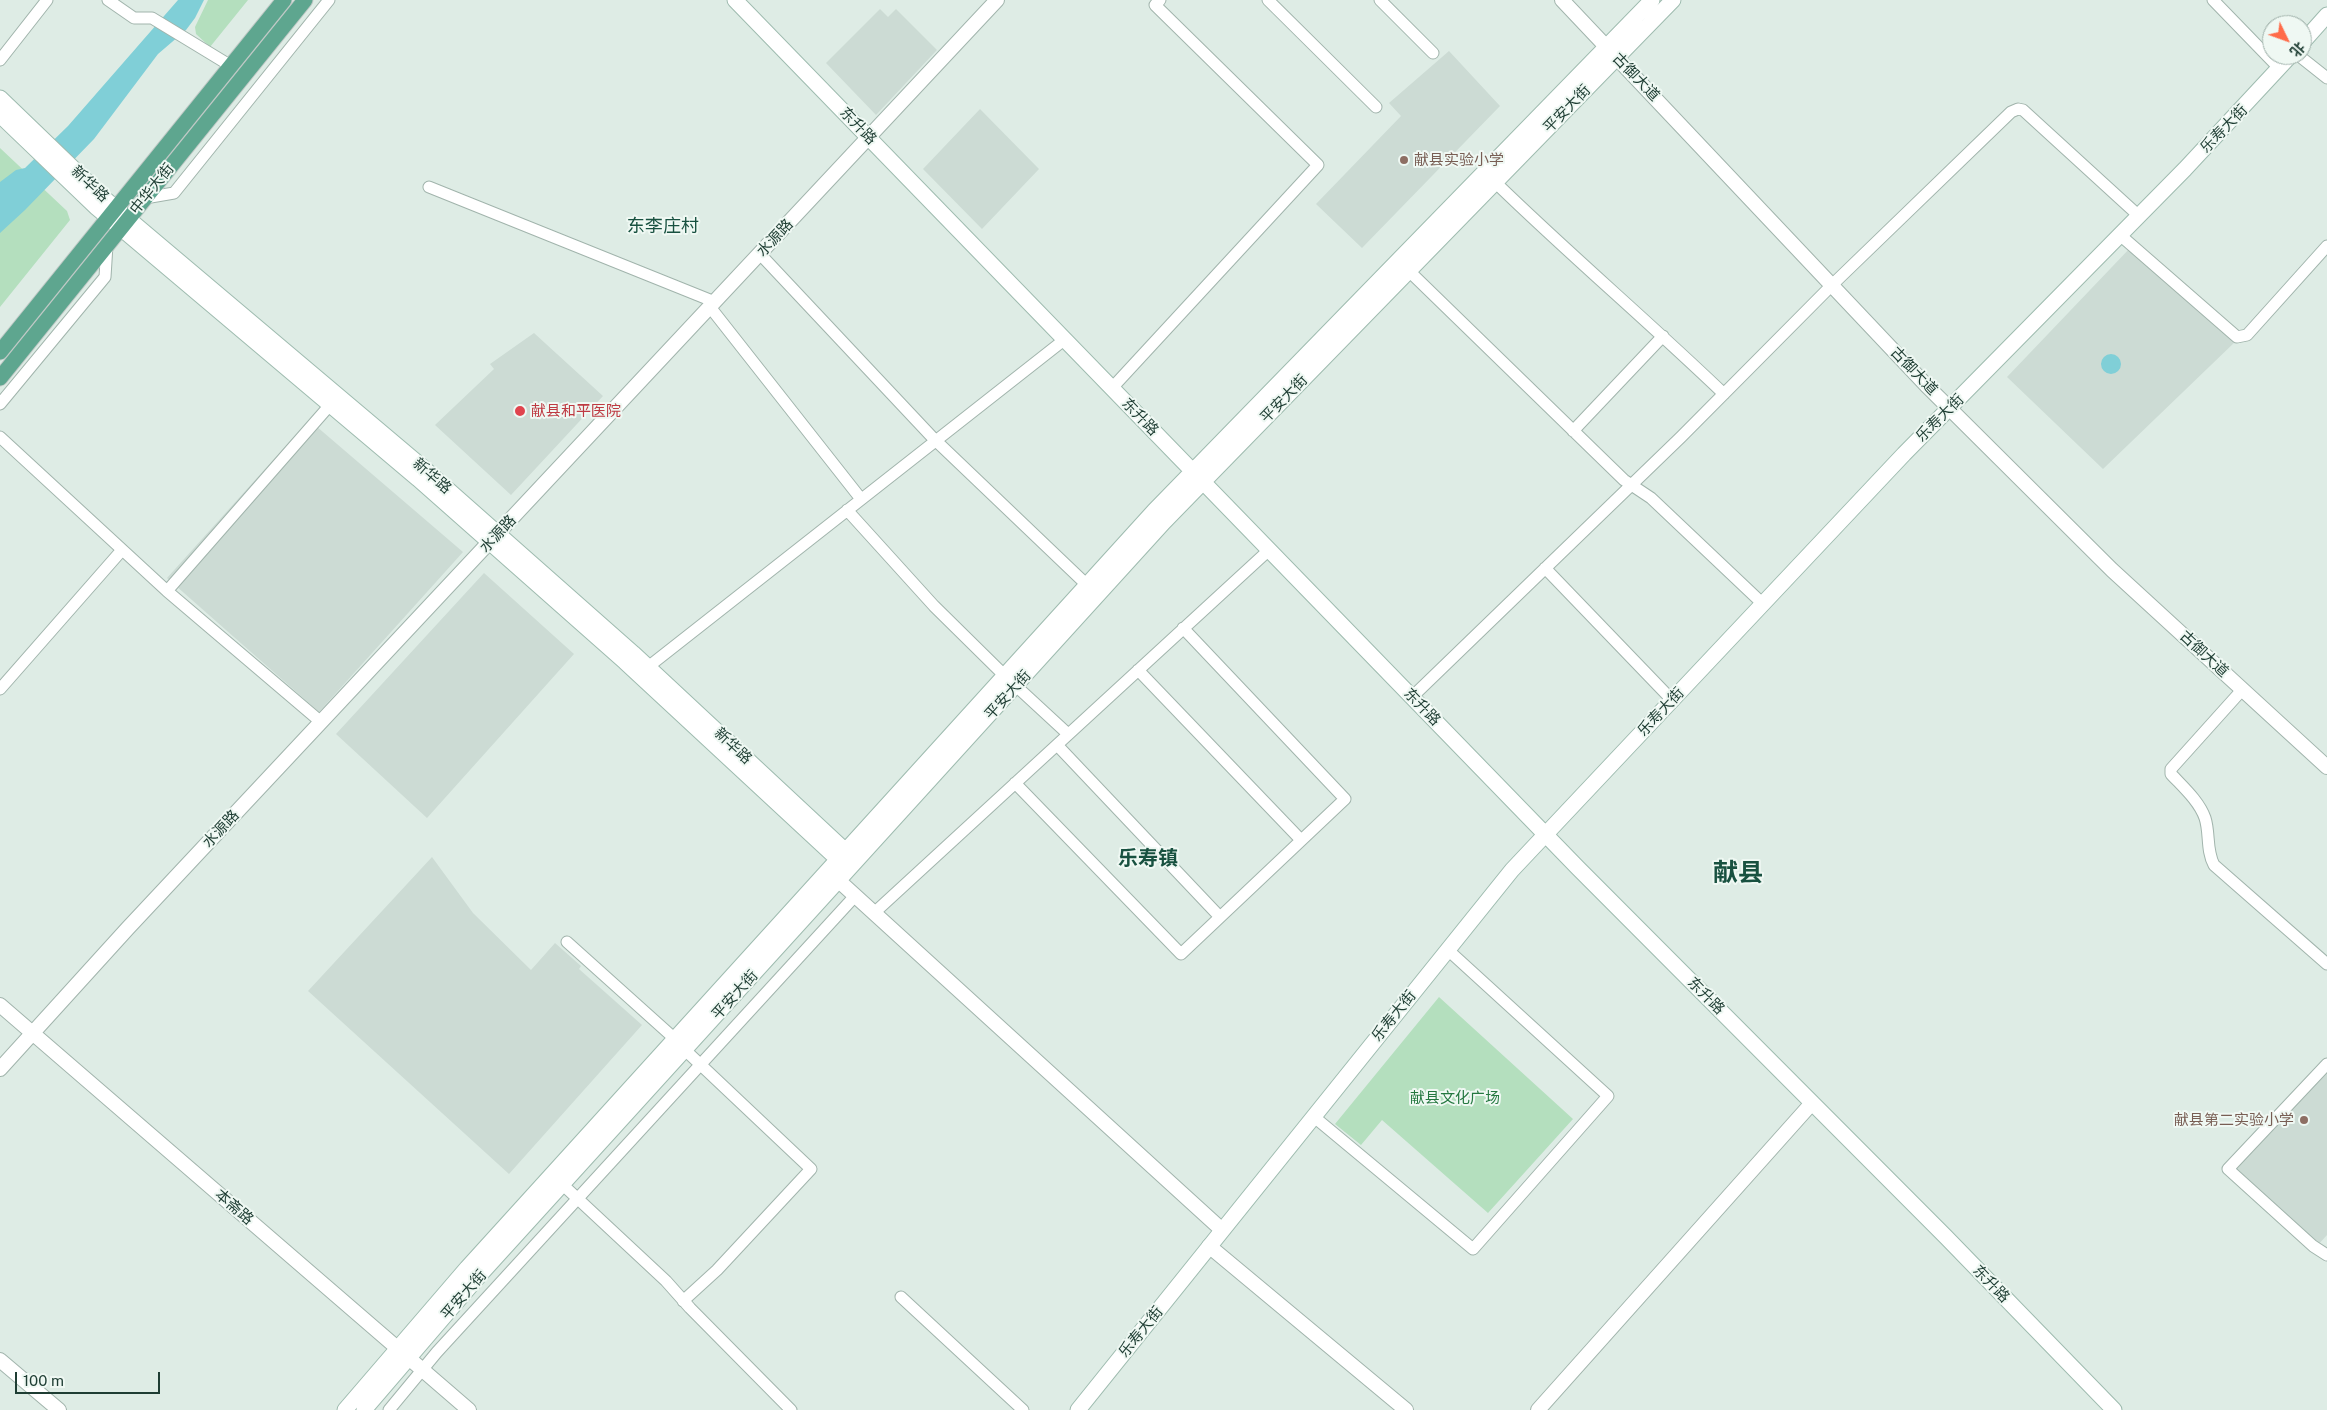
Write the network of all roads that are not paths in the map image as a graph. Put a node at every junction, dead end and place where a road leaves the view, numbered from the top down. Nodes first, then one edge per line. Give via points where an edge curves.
1 (47, 0) edge
2 (108, 0) edge
3 (284, 0) edge
4 (305, 0) edge
5 (329, 0) edge
6 (735, 0) edge
7 (997, 0) edge
8 (1160, 0) edge
9 (1268, 0) edge
10 (1380, 0) edge
11 (1562, 0) edge
12 (1652, 0) edge
13 (1673, 0) edge
14 (2214, 0) edge
15 (2327, 15) edge
16 (2312, 32) edge
17 (1612, 52) junction
18 (1434, 53) dead end
19 (0, 60) edge
20 (2282, 65) edge
21 (2311, 65) edge
22 (231, 66) junction
23 (2279, 68) junction
24 (2327, 78) edge
25 (0, 98) edge
26 (1376, 107) dead end
27 (0, 115) edge
28 (868, 138) junction
29 (1496, 183) junction
30 (429, 187) dead end
31 (145, 198) junction
32 (112, 213) junction
33 (2139, 216) junction
34 (124, 223) junction
35 (2120, 235) junction
36 (107, 245) junction
37 (2327, 246) edge
38 (760, 254) junction
39 (1409, 271) junction
40 (1832, 285) junction
41 (713, 305) junction
42 (1663, 336) junction
43 (1064, 340) junction
44 (0, 352) edge
45 (0, 378) edge
46 (1112, 388) junction
47 (1724, 394) junction
48 (0, 404) edge
49 (330, 405) junction
50 (1950, 408) junction
51 (1574, 431) junction
52 (0, 437) edge
53 (936, 440) junction
54 (1198, 477) junction
55 (1632, 485) junction
56 (861, 499) junction
57 (847, 510) junction
58 (494, 538) junction
59 (122, 550) junction
60 (1269, 550) junction
61 (1545, 568) junction
62 (1087, 585) junction
63 (167, 591) junction
64 (1763, 604) junction
65 (1183, 628) junction
66 (648, 667) junction
67 (1138, 670) junction
68 (1010, 681) junction
69 (0, 689) edge
70 (2242, 690) junction
71 (1412, 697) junction
72 (1672, 700) junction
73 (321, 722) junction
74 (1068, 734) junction
75 (1057, 745) junction
76 (2327, 767) edge
77 (1015, 783) junction
78 (1546, 834) junction
79 (1301, 840) junction
80 (846, 865) junction
81 (855, 896) junction
82 (874, 913) junction
83 (1220, 917) junction
84 (567, 942) dead end
85 (1448, 950) junction
86 (2327, 964) edge
87 (0, 1005) edge
88 (32, 1033) junction
89 (680, 1045) junction
90 (2327, 1064) edge
91 (700, 1065) junction
92 (0, 1069) edge
93 (1812, 1103) junction
94 (1313, 1116) junction
95 (563, 1185) junction
96 (578, 1198) junction
97 (1222, 1230) junction
98 (1209, 1246) junction
99 (2327, 1255) edge
100 (901, 1297) dead end
101 (684, 1301) junction
102 (403, 1353) junction
103 (0, 1360) edge
104 (422, 1370) junction
105 (1542, 1409) edge
106 (58, 1410) edge
107 (345, 1410) edge
108 (364, 1410) edge
109 (389, 1410) edge
110 (468, 1410) edge
111 (791, 1410) edge
112 (1023, 1410) edge
113 (1078, 1410) edge
114 (1406, 1410) edge
115 (2114, 1410) edge

1 - 19 street
2 - 22 street via 134,18 152,18
3 - 22 main road, 中华大街
4 - 31 main road, 中华大街
5 - 31 street via 174,193
6 - 28 main road, 东升路
7 - 28 street, 水源路
8 - 46 street via 1155,5 1318,165
9 - 26 street
10 - 18 street
11 - 17 street, 古御大道
12 - 17 main road, 平安大街
13 - 17 main road, 平安大街
14 - 23 street
15 - 16 main road
17 - 29 main road, 平安大街
17 - 40 street, 古御大道
17 - 54 main road, 平安大街
20 - 23 main road, 乐寿大街
21 - 24 street
22 - 32 main road, 中华大街
23 - 33 main road, 乐寿大街 via 2239,114
25 - 32 main road, 新华路
27 - 32 main road, 新华路
28 - 38 street, 水源路
28 - 43 main road, 东升路
29 - 39 main road, 平安大街
29 - 42 street via 1553,239
30 - 41 street
31 - 34 main road, 中华大街
32 - 34 main road, 新华路
32 - 44 main road, 中华大街
33 - 35 main road, 乐寿大街
33 - 40 street via 2023,110 2018,109 2011,112
34 - 36 main road, 中华大街
34 - 49 main road, 新华路
34 - 58 main road, 新华路
35 - 37 street via 2237,336 2247,335
35 - 50 main road, 乐寿大街
36 - 45 main road, 中华大街
36 - 48 street via 105,277
38 - 41 street, 水源路
38 - 53 street
39 - 51 street
39 - 54 main road, 平安大街
40 - 47 street
40 - 50 street, 古御大道
41 - 56 street
41 - 58 street, 水源路
42 - 47 street
42 - 51 street
43 - 46 main road, 东升路
43 - 53 street
46 - 54 main road, 东升路
47 - 55 street
49 - 58 main road, 新华路
49 - 63 street
50 - 64 main road, 乐寿大街
50 - 70 street, 古御大道 via 2112,570
51 - 55 street
52 - 59 street
53 - 56 street
53 - 62 street
54 - 60 main road, 东升路
54 - 62 main road, 平安大街
54 - 68 main road, 平安大街
55 - 61 street
55 - 64 street via 1652,498
56 - 57 street
57 - 66 street
57 - 68 street via 934,606
58 - 66 main road, 新华路
58 - 73 street, 水源路
58 - 80 main road, 新华路
59 - 63 street
59 - 69 street
60 - 65 street
60 - 71 main road, 东升路
61 - 71 street
61 - 72 street
62 - 68 main road, 平安大街
63 - 73 street
64 - 72 main road, 乐寿大街
65 - 67 street
65 - 79 street via 1344,799
66 - 80 main road, 新华路
67 - 74 street
67 - 79 street
68 - 74 street
68 - 80 main road, 平安大街
70 - 76 street, 古御大道
70 - 86 street via 2171,769 2171,774 2199,806 2206,820 2210,857 2214,865
71 - 78 main road, 东升路
72 - 78 main road, 乐寿大街
73 - 88 street, 水源路
74 - 75 street
75 - 77 street
75 - 83 street
77 - 82 street
77 - 83 street via 1181,954
78 - 85 main road, 乐寿大街 via 1512,870
78 - 93 main road, 东升路
79 - 83 street
80 - 81 street
80 - 89 main road, 平安大街
80 - 89 main road, 平安大街
81 - 82 street
81 - 91 street
82 - 97 street
84 - 89 street
85 - 94 main road, 乐寿大街
85 - 94 street via 1608,1096 1473,1249
87 - 88 street, 本斋路
88 - 92 street, 水源路
88 - 102 street, 本斋路
89 - 91 street
89 - 95 main road, 平安大街
89 - 102 main road, 平安大街 via 467,1268
90 - 99 street via 2228,1169
91 - 96 street
91 - 101 street via 811,1169
93 - 105 street
93 - 115 main road, 东升路
94 - 97 main road, 乐寿大街
95 - 96 street
95 - 102 main road, 平安大街
96 - 101 street
96 - 104 street
97 - 98 main road, 乐寿大街
98 - 113 main road, 乐寿大街
98 - 114 street
100 - 112 street
101 - 111 street
102 - 104 street, 本斋路
102 - 107 main road, 平安大街
102 - 108 main road, 平安大街
103 - 106 street
104 - 109 street
104 - 110 street, 本斋路

